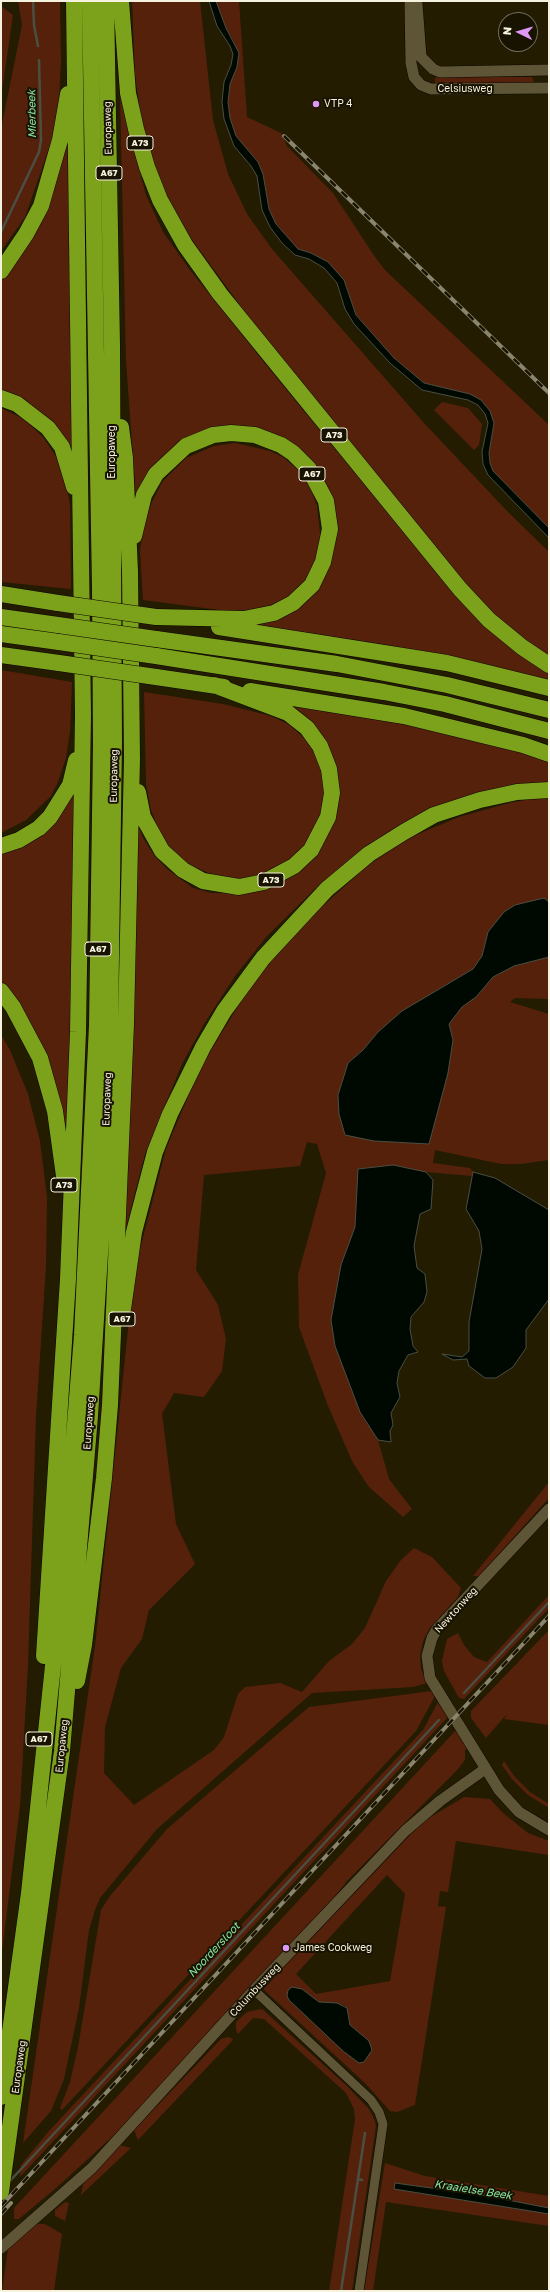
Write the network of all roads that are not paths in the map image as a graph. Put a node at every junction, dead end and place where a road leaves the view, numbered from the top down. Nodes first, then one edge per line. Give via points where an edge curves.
1 (74, 1) edge
2 (90, 1) edge
3 (106, 1) edge
4 (121, 1) edge
5 (410, 1) edge
6 (417, 1) edge
7 (75, 49) junction
8 (549, 70) edge
9 (549, 88) edge
10 (1, 271) edge
11 (112, 345) junction
12 (1, 398) edge
13 (81, 532) junction
14 (130, 571) junction
15 (1, 594) edge
16 (1, 617) edge
17 (156, 617) junction
18 (1, 634) edge
19 (1, 655) edge
20 (19, 657) junction
21 (1, 659) edge
22 (549, 665) edge
23 (214, 686) junction
24 (549, 688) edge
25 (549, 710) edge
26 (83, 714) junction
27 (549, 731) edge
28 (549, 754) edge
29 (132, 759) junction
30 (549, 790) edge
31 (1, 846) edge
32 (1, 991) edge
33 (68, 1279) junction
34 (110, 1405) junction
35 (549, 1509) edge
36 (62, 1751) junction
37 (486, 1769) junction
38 (549, 1830) edge
39 (29, 1893) junction
40 (254, 1990) junction
41 (1, 2097) edge
42 (1, 2192) edge
43 (1, 2248) edge
44 (359, 2291) edge

1 - 7 highway, A67
2 - 39 highway, Europaweg / A67 via 100,589 101,745 97,1025 82,1335 66,1552
3 - 11 highway, Europaweg / A67
4 - 22 highway, A73 via 128,93 136,129 160,200 185,245 220,294 460,590 489,620
5 - 9 street, Celsiusweg via 411,63 414,77 421,85 431,88
6 - 8 street, Celsiusweg via 421,57 433,69 440,72
7 - 10 highway, A67 via 60,140 41,206
7 - 13 highway, A67
11 - 14 highway, A67 via 125,458
11 - 36 highway, Europaweg / A67 via 114,743 110,1027 102,1222 90,1416
12 - 13 highway via 17,404 32,414 48,428 62,447 74,484
13 - 26 highway, A67
14 - 17 highway, A67 via 137,520 150,483 166,463 193,442 213,435 231,433 262,437 293,453 315,478 329,513 328,548 318,573 302,595 283,609 255,618
14 - 29 highway, A67
15 - 17 highway, bridge
16 - 25 highway, bridge via 345,666 447,684
17 - 24 highway via 447,663
18 - 27 highway, bridge via 384,692 445,704
19 - 20 highway, A73
20 - 21 highway
20 - 23 highway, A73, bridge
23 - 28 highway, A73 via 404,716 523,745
23 - 29 highway, A73 via 288,713 307,728 320,746 330,769 330,805 323,829 304,858 274,878 251,885 226,886 192,876 167,858 152,836 140,805
26 - 31 highway, A67 via 74,769 70,785 61,802 39,828 19,840
26 - 33 highway, A67 via 78,1032
29 - 34 highway, A67 via 126,1024
30 - 34 highway, A67 via 517,792 480,800 434,816 369,854 327,889 290,928 263,958 224,1011 184,1083 155,1152 134,1232
32 - 33 highway, A73 via 13,1006 40,1058 55,1111 64,1165
33 - 39 highway, A67
34 - 36 highway, A67 via 84,1645
35 - 37 street, Newtonweg via 437,1629 428,1646 430,1678
36 - 42 highway, Europaweg / A67
37 - 38 street via 509,1803 536,1824
37 - 40 street, Columbusweg via 440,1801 405,1831
39 - 41 highway, Europaweg / A67
40 - 43 street, Columbusweg via 97,2163
40 - 44 street via 370,2100 379,2112 383,2124

